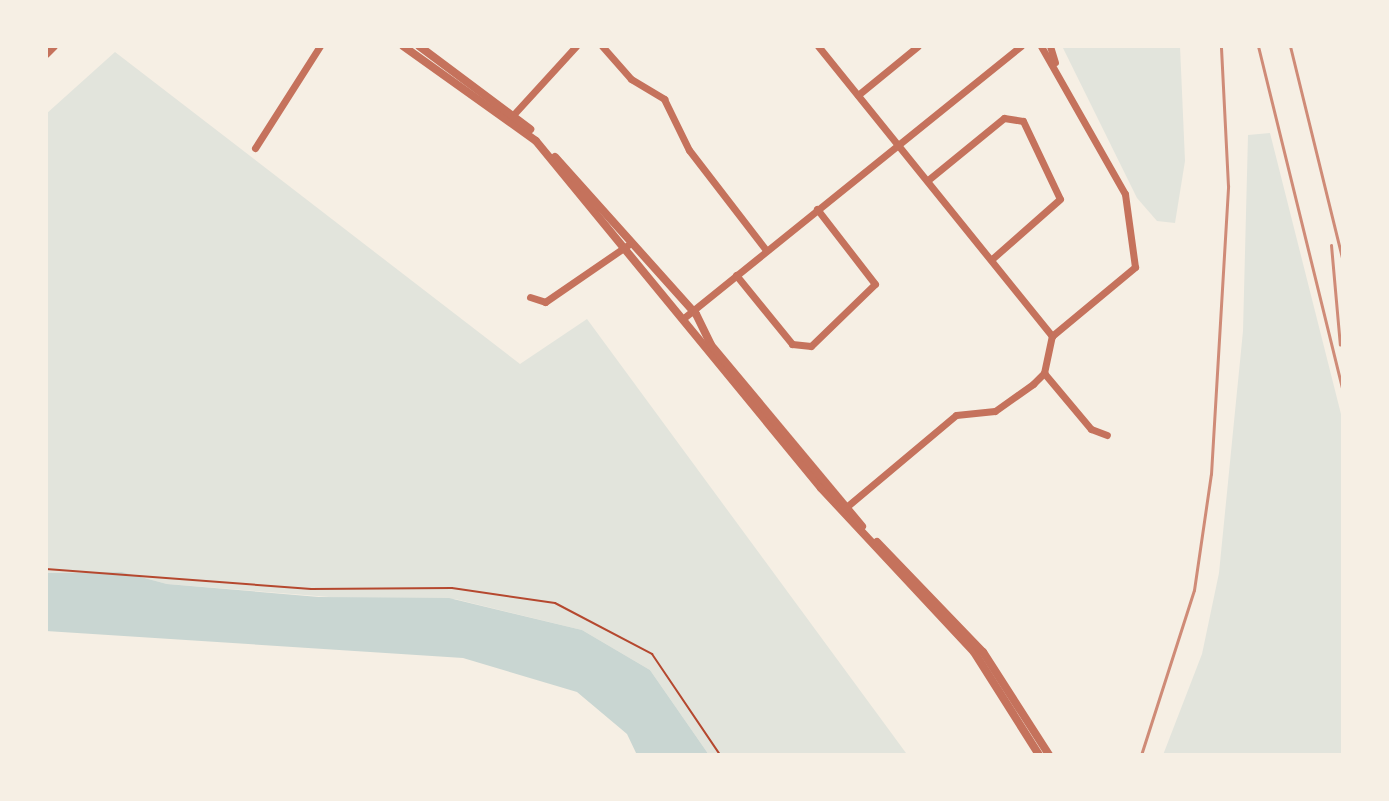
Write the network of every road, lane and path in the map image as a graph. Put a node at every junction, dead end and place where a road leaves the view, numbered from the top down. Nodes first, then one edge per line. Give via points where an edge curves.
1 (54, 46) edge
2 (320, 46) edge
3 (403, 46) edge
4 (419, 46) edge
5 (576, 46) edge
6 (602, 46) edge
7 (818, 46) edge
8 (918, 46) edge
9 (1021, 46) edge
10 (1041, 46) edge
11 (1050, 46) edge
12 (1009, 50) edge
13 (46, 54) edge
14 (1055, 62) junction
15 (858, 95) junction
16 (514, 114) junction
17 (896, 144) junction
18 (255, 148) dead end
19 (928, 180) junction
20 (817, 209) junction
21 (628, 246) junction
22 (766, 250) junction
23 (993, 258) junction
24 (736, 275) junction
25 (530, 297) dead end
26 (689, 314) junction
27 (1052, 336) junction
28 (1044, 373) junction
29 (1107, 435) dead end
30 (844, 509) junction
31 (46, 569) edge
32 (720, 755) edge
33 (1039, 755) edge
34 (1049, 755) edge

1 - 13 street
2 - 18 street
3 - 21 street via 536,141
4 - 16 street
5 - 16 street
6 - 22 street via 631,79 664,99 689,150
7 - 15 street
8 - 15 street
9 - 12 street
10 - 14 street
11 - 14 street
12 - 17 street
14 - 27 street via 1125,194 1137,257 1124,282
15 - 17 street
16 - 21 street
17 - 19 street
17 - 20 street
19 - 23 street
19 - 23 street via 1004,118 1023,121 1060,199
20 - 22 street
20 - 24 street via 875,284 811,346 792,344
21 - 25 street via 545,302
21 - 26 street
22 - 24 street
23 - 27 street
24 - 26 street
26 - 30 street
26 - 30 street
27 - 28 street
28 - 29 street via 1091,429
28 - 30 street via 1002,408 956,415
30 - 33 street via 974,652
30 - 34 street via 969,636
31 - 32 path via 123,569 164,581 311,589 452,588 555,603 652,654

